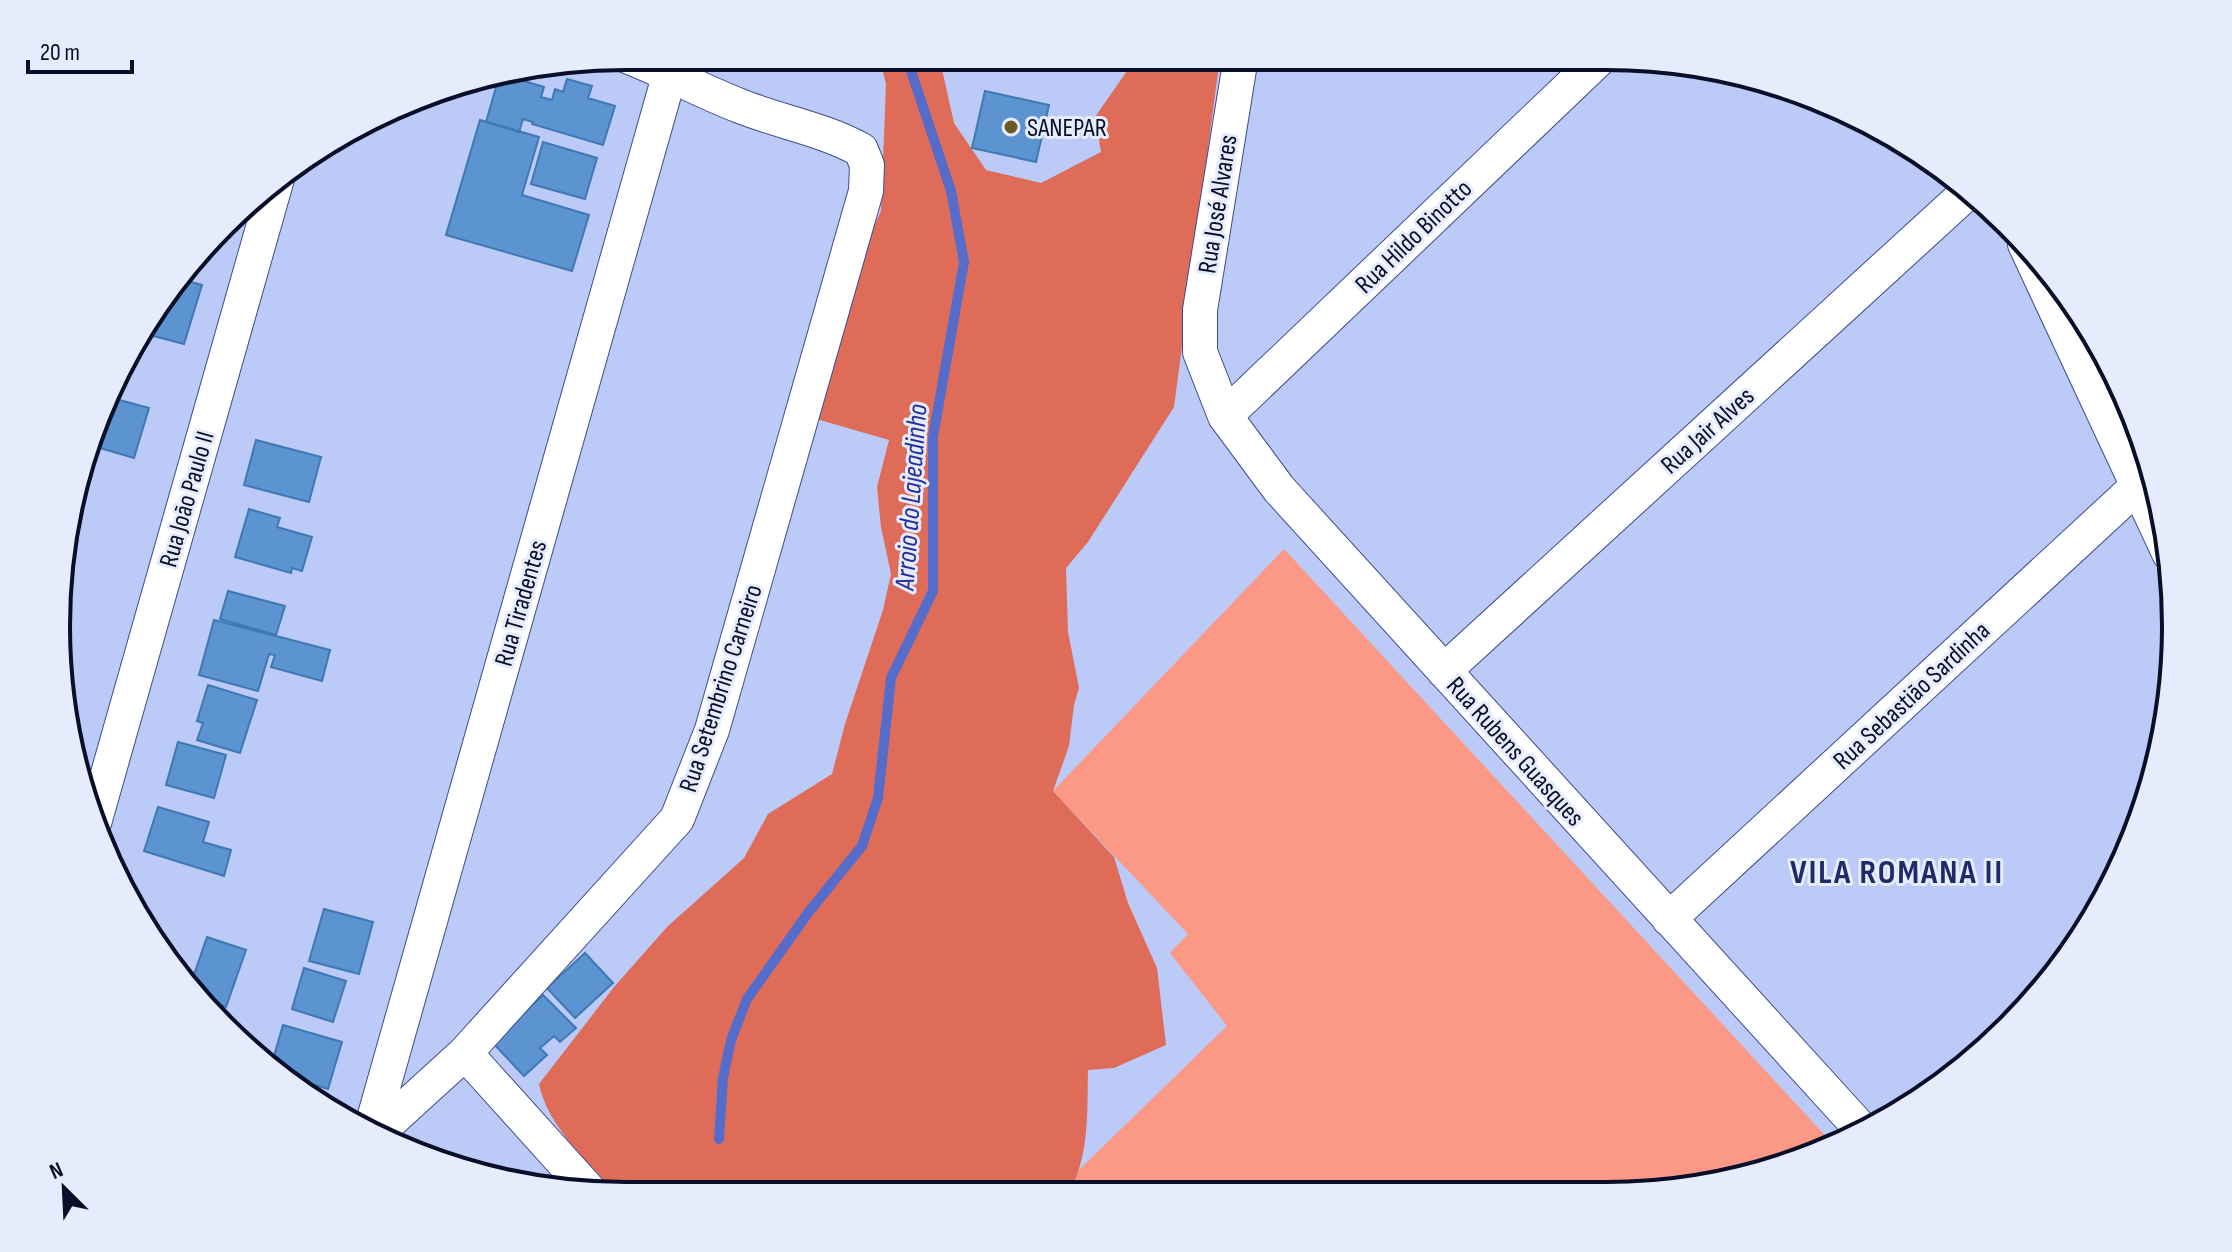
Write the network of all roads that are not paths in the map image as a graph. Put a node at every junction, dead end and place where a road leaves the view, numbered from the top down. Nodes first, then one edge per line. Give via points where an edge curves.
1 (662, 70) edge
2 (1239, 70) edge
3 (1587, 70) edge
4 (670, 73) junction
5 (271, 198) edge
6 (1961, 198) edge
7 (2050, 292) edge
8 (1200, 352) joint
9 (1225, 416) junction
10 (2135, 457) edge
11 (2143, 481) edge
12 (1444, 671) junction
13 (100, 804) edge
14 (1669, 919) junction
15 (465, 1053) junction
16 (373, 1121) edge
17 (1856, 1123) edge
18 (384, 1127) edge
19 (579, 1180) edge

1 - 4 street
2 - 8 street, Rua José Alvares via 1200,310
3 - 9 street, Rua Hildo Binotto
4 - 15 street, Rua Setembrino Carneiro via 740,106 861,150 867,165 866,191 712,730 677,819
4 - 16 street, Rua Tiradentes
5 - 13 street, Rua João Paulo II
6 - 12 street, Rua Jair Alves
7 - 10 street
8 - 9 street, Rua Rubens Guasques
9 - 12 street, Rua Rubens Guasques via 1279,489
11 - 14 street, Rua Sebastião Sardinha
12 - 14 street, Rua Rubens Guasques
14 - 17 street, Rua Rubens Guasques
15 - 18 street, Rua Setembrino Carneiro
15 - 19 street

